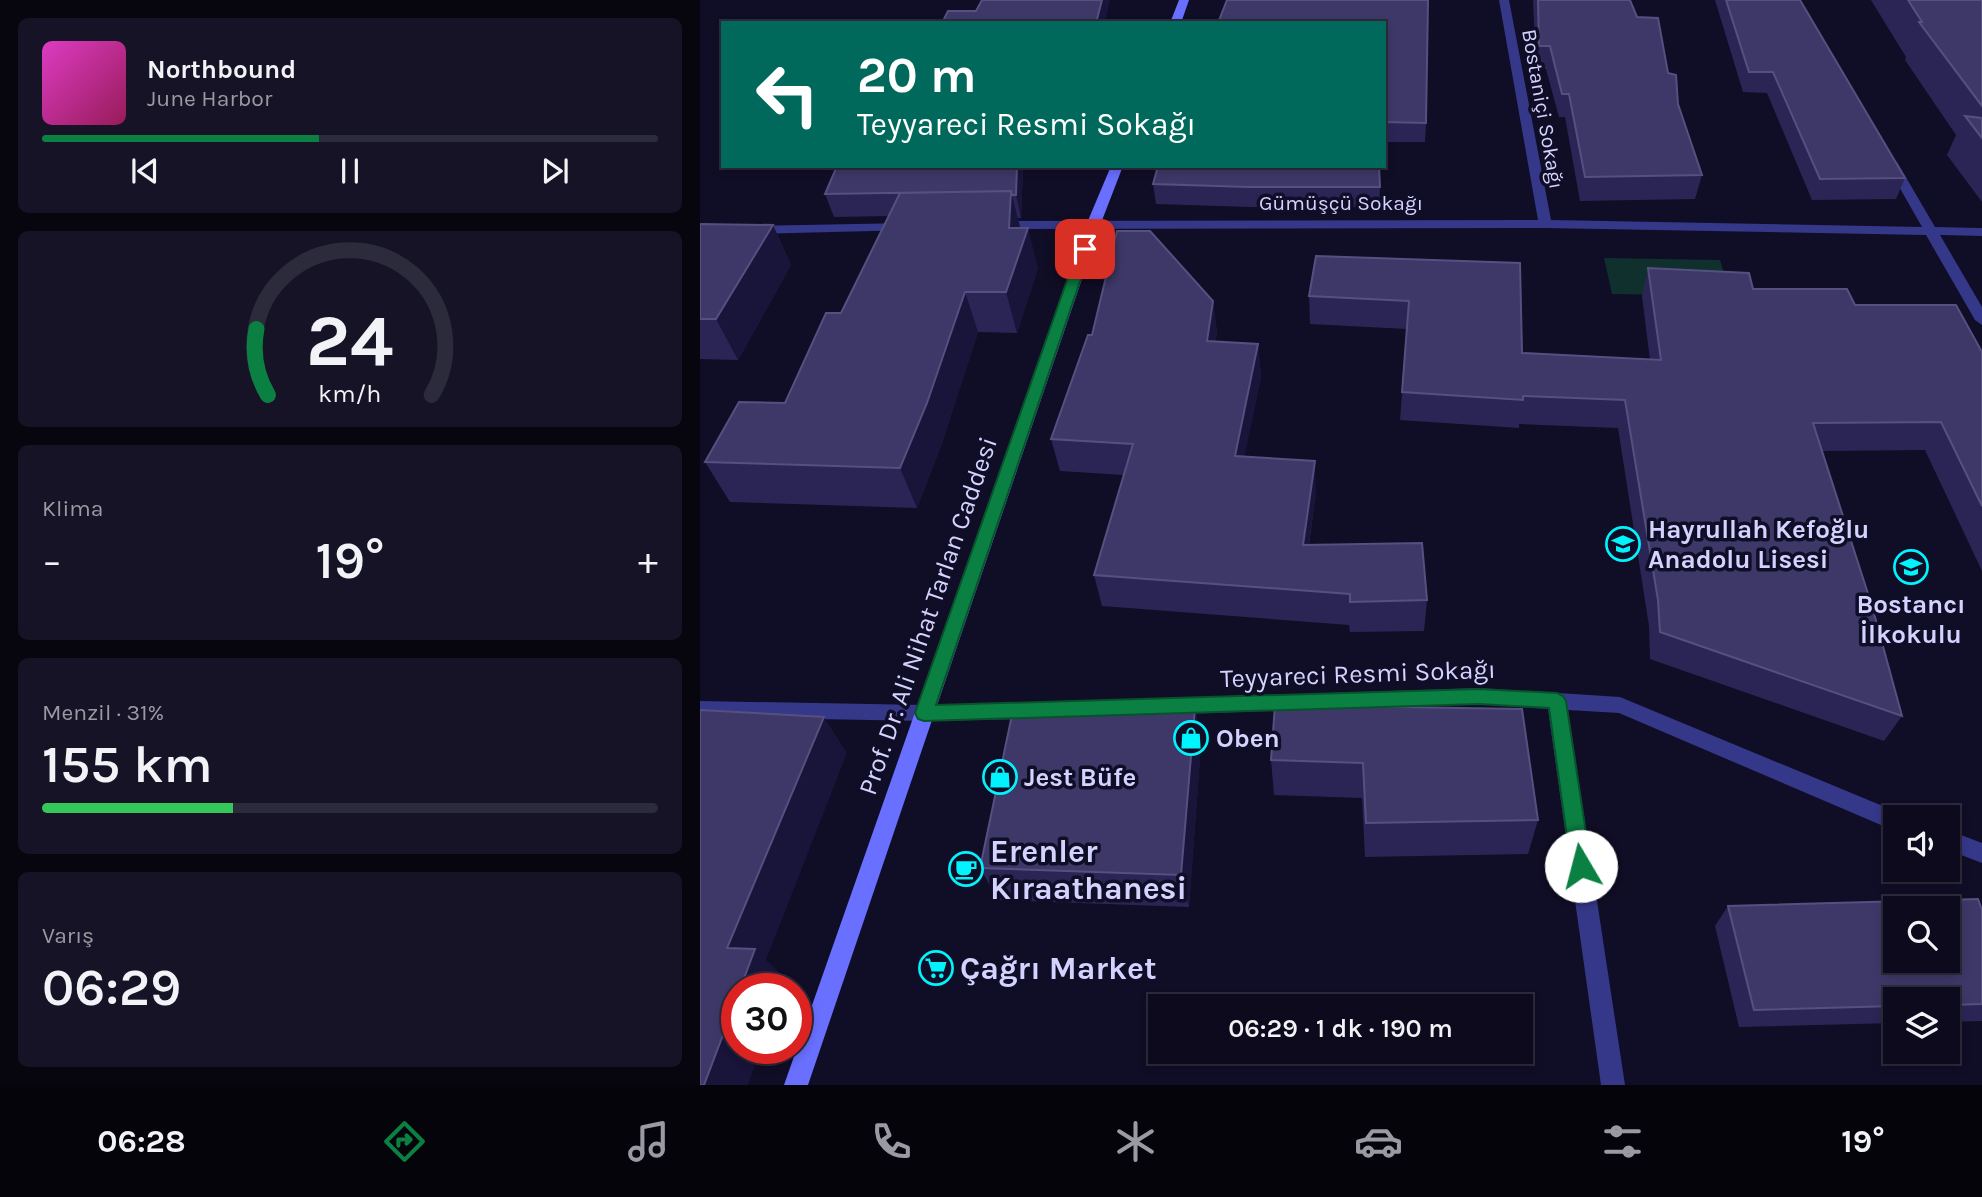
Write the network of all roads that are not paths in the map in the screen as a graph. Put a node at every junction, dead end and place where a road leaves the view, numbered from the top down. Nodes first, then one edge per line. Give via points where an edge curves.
1 (1184, 0) edge
2 (1504, 0) edge
3 (1176, 21) edge
4 (1885, 151) edge
5 (1115, 168) edge
6 (1094, 223) junction
7 (1545, 224) junction
8 (985, 225) edge
9 (917, 226) edge
10 (741, 230) edge
11 (1931, 232) junction
12 (1982, 232) edge
13 (1982, 320) edge
14 (1557, 701) junction
15 (700, 709) edge
16 (924, 713) junction
17 (1883, 816) edge
18 (1960, 845) edge
19 (1982, 853) edge
20 (796, 1085) edge
21 (1613, 1085) edge

1 - 3 main road
2 - 7 street, Bostaniçi Sokağı
4 - 11 street
5 - 6 main road, Prof. Dr. Ali Nihat Tarlan Caddesi
6 - 7 street, Gümüşçü Sokağı
6 - 8 street, Gümüşçü Sokağı
6 - 16 main road, Prof. Dr. Ali Nihat Tarlan Caddesi
7 - 11 street, Gümüşçü Sokağı
9 - 10 street
11 - 12 street, Gümüşçü Sokağı
11 - 13 street
14 - 16 street, Teyyareci Resmi Sokağı via 1479,696
14 - 17 street, Teyyareci Resmi Sokağı via 1620,705
14 - 21 street
15 - 16 street, Teyyareci Resmi Sokağı
16 - 20 main road, Prof. Dr. Ali Nihat Tarlan Caddesi
18 - 19 street

